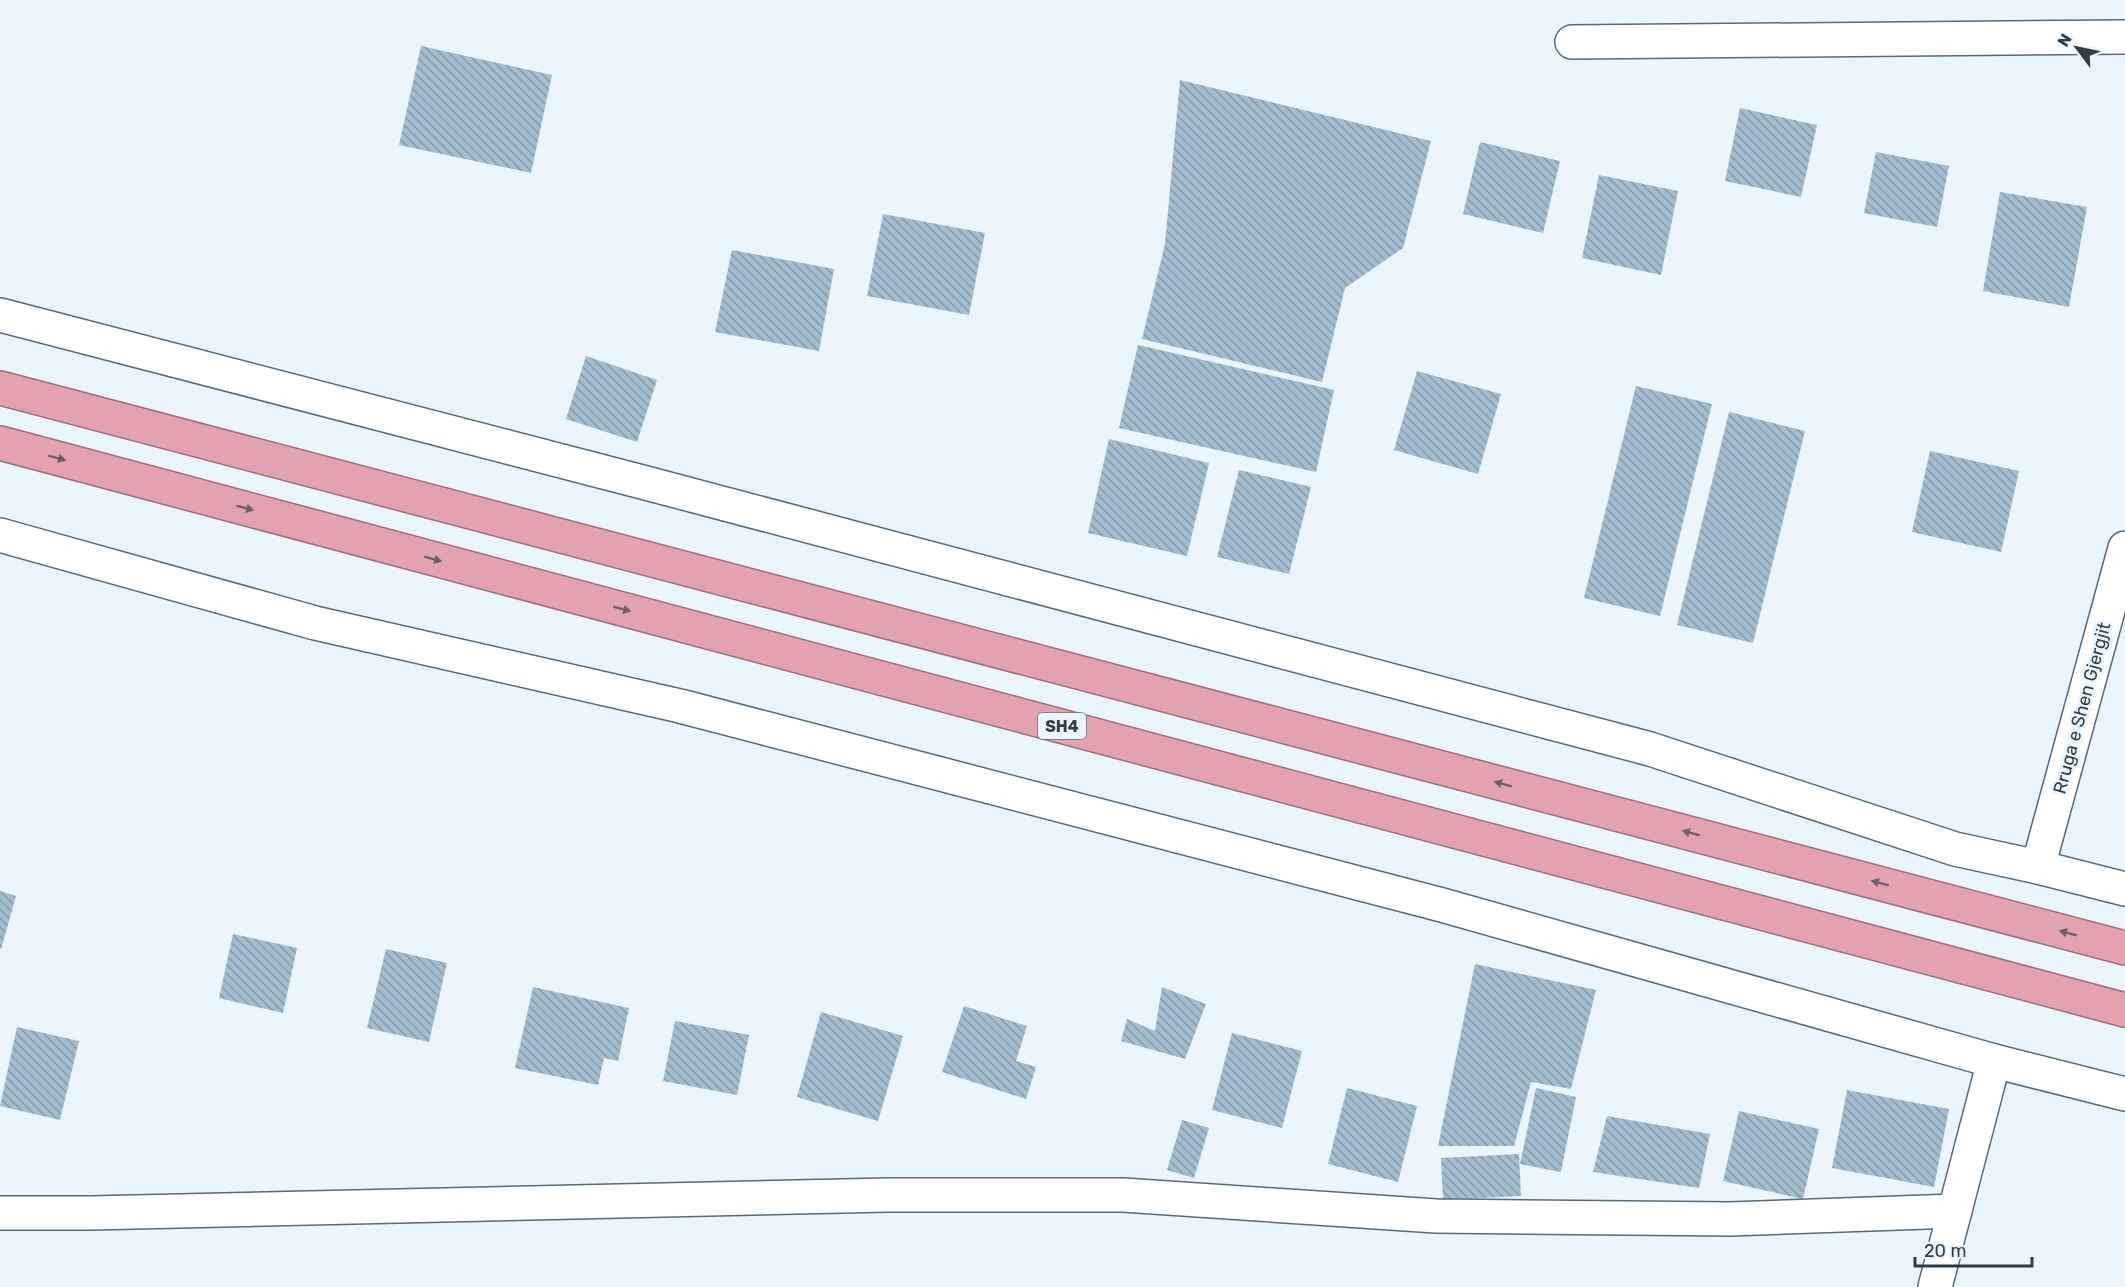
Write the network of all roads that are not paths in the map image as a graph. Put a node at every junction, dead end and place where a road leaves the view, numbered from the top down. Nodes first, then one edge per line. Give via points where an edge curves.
1 (2125, 37) edge
2 (1572, 42) dead end
3 (0, 315) edge
4 (0, 387) edge
5 (0, 443) edge
6 (0, 535) edge
7 (2125, 548) edge
8 (2038, 867) junction
9 (2125, 889) edge
10 (2125, 948) edge
11 (2125, 1010) edge
12 (1994, 1061) junction
13 (2125, 1094) edge
14 (1955, 1211) junction
15 (0, 1213) edge
16 (1935, 1287) edge

1 - 2 street
3 - 8 street via 1650,749 1955,849
10 -> 4 highway
5 -> 11 highway, SH4
6 - 12 street via 315,623 680,706 1442,905
7 - 8 street, Rruga e Shen Gjergjit
8 - 9 street
12 - 13 street
12 - 14 street
14 - 15 street via 1730,1219 1436,1216 1123,1195 888,1195
14 - 16 street

